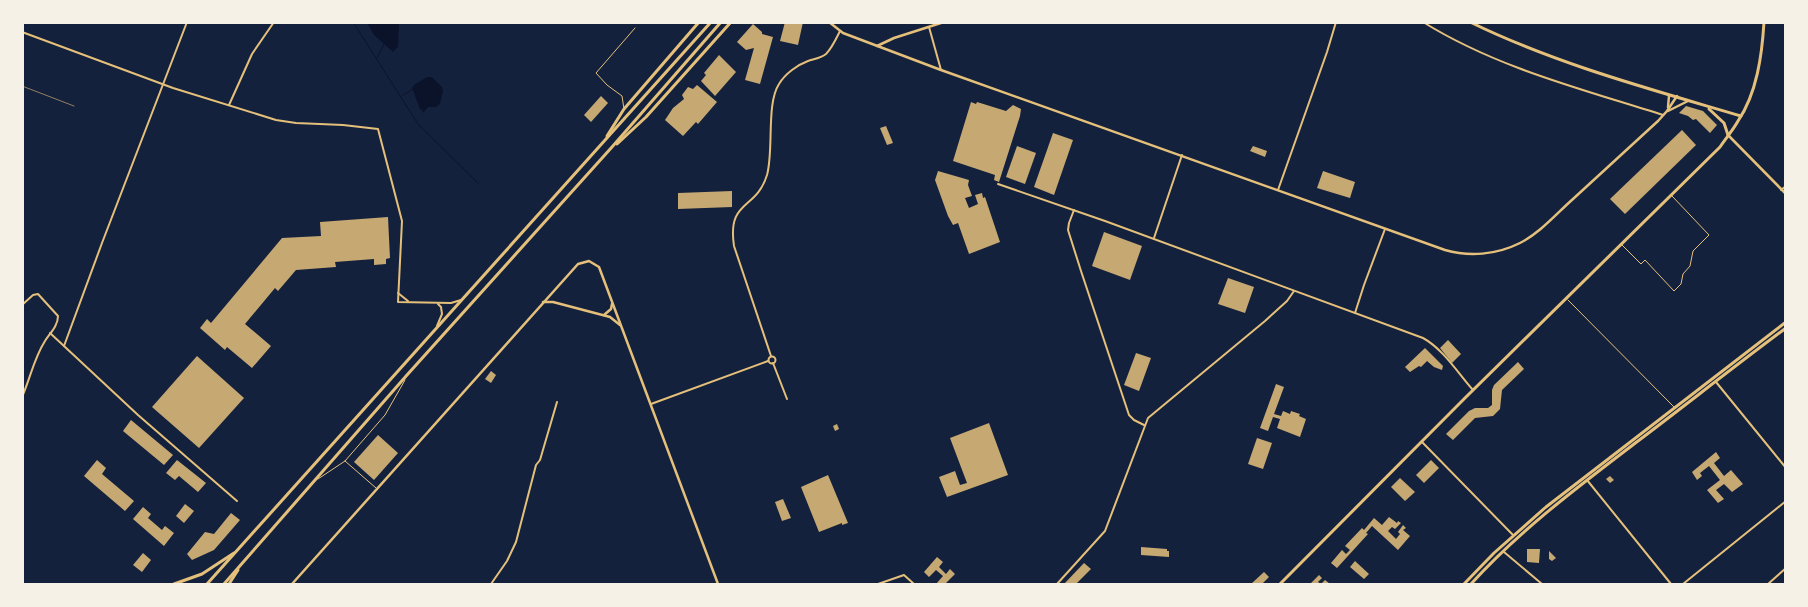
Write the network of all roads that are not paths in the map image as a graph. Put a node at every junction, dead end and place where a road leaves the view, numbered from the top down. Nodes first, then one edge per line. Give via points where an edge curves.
1 (188, 22) edge
2 (274, 22) edge
3 (699, 22) edge
4 (711, 22) edge
5 (721, 22) edge
6 (730, 22) edge
7 (829, 22) edge
8 (944, 22) edge
9 (1336, 22) edge
10 (1423, 22) edge
11 (1470, 22) edge
12 (1764, 22) edge
13 (929, 27) junction
14 (635, 28) dead end
15 (840, 31) junction
16 (22, 32) edge
17 (877, 46) junction
18 (940, 70) junction
19 (164, 85) junction
20 (1669, 94) junction
21 (1676, 96) junction
22 (1689, 100) junction
23 (228, 105) junction
24 (1707, 107) junction
25 (624, 110) junction
26 (1667, 111) junction
27 (1664, 116) junction
28 (1741, 116) junction
29 (1728, 135) junction
30 (603, 143) junction
31 (612, 147) junction
32 (1182, 155) junction
33 (998, 184) dead end
34 (1786, 186) edge
35 (1278, 190) junction
36 (1781, 190) junction
37 (1786, 194) edge
38 (1671, 196) junction
39 (1074, 210) junction
40 (1385, 229) junction
41 (1154, 239) junction
42 (1621, 244) junction
43 (1294, 291) junction
44 (398, 293) junction
45 (550, 295) junction
46 (464, 297) junction
47 (1566, 298) junction
48 (410, 302) junction
49 (543, 302) junction
50 (553, 302) junction
51 (612, 302) junction
52 (436, 303) junction
53 (22, 304) edge
54 (1355, 313) junction
55 (603, 315) junction
56 (1786, 322) edge
57 (621, 326) junction
58 (1786, 328) edge
59 (435, 330) junction
60 (50, 333) junction
61 (64, 346) junction
62 (771, 356) junction
63 (768, 361) junction
64 (773, 363) junction
65 (407, 375) junction
66 (1716, 381) junction
67 (1473, 390) junction
68 (22, 397) edge
69 (787, 399) dead end
70 (557, 402) dead end
71 (650, 404) junction
72 (1674, 408) junction
73 (1144, 425) junction
74 (1421, 441) junction
75 (345, 461) junction
76 (1786, 468) edge
77 (316, 480) junction
78 (1587, 480) junction
79 (377, 489) junction
80 (237, 501) dead end
81 (1786, 502) edge
82 (1514, 535) junction
83 (243, 544) junction
84 (1503, 550) junction
85 (240, 567) junction
86 (1786, 568) edge
87 (174, 584) edge
88 (207, 584) edge
89 (224, 584) edge
90 (229, 584) edge
91 (292, 584) edge
92 (491, 584) edge
93 (718, 584) edge
94 (878, 584) edge
95 (914, 584) edge
96 (1057, 584) edge
97 (1280, 584) edge
98 (1464, 584) edge
99 (1471, 584) edge
100 (1542, 584) edge
101 (1671, 584) edge
102 (1684, 584) edge
103 (1768, 584) edge

1 - 19 street
2 - 23 street via 252,54
3 - 25 main road
4 - 30 main road
5 - 31 main road
6 - 31 main road via 646,117
7 - 15 street
8 - 13 street
9 - 35 street
10 - 27 street via 1478,51 1528,72
11 - 20 main road via 1540,53
12 - 28 main road via 1759,64
13 - 17 street
13 - 18 street
14 - 25 lane via 596,72 622,96
15 - 17 street
15 - 62 street via 825,54 802,63 779,84 773,101 766,177 759,191 740,208 734,220 734,246
16 - 19 street
17 - 18 street
18 - 32 street
19 - 23 street
19 - 61 street
20 - 21 main road
20 - 26 street
21 - 22 main road
21 - 26 street
22 - 24 main road
22 - 26 street
23 - 44 street via 296,124 378,129 402,220
24 - 28 main road
24 - 29 main road via 1724,122
25 - 30 main road
26 - 27 street
27 - 40 street via 1546,224 1517,244 1487,253 1466,254
28 - 29 main road
29 - 36 street
29 - 38 main road
30 - 46 main road
31 - 65 main road
32 - 35 street
32 - 41 street
33 - 39 street
34 - 36 street
35 - 40 street
36 - 37 street
38 - 42 main road
38 - 42 lane via 1710,235 1694,251 1690,266 1674,291 1645,260 1641,264
39 - 41 street
39 - 73 street via 1068,230 1081,272 1129,415
40 - 54 street
41 - 43 street
42 - 47 main road
43 - 54 street
43 - 73 street via 1265,321 1151,414
44 - 48 street
44 - 48 street via 398,302
45 - 49 street
45 - 50 street
45 - 51 street via 578,264 589,261 599,267
46 - 52 street via 456,302
46 - 59 main road
47 - 67 main road
47 - 72 lane
48 - 52 street
49 - 50 street
49 - 79 street
50 - 55 street
51 - 55 street via 611,309
51 - 57 street
52 - 59 street via 442,314
53 - 60 street via 33,294 38,294 58,316 58,322
54 - 67 street via 1428,341
55 - 57 street
56 - 72 main road
57 - 71 street
58 - 66 main road
59 - 83 main road
60 - 61 street
60 - 68 street
61 - 80 street
62 - 63 street
62 - 64 street via 775,358
63 - 64 street
63 - 71 street
64 - 69 street
65 - 75 lane via 385,415
65 - 77 main road
66 - 76 street
66 - 78 main road
67 - 74 main road
70 - 92 street via 516,542
71 - 93 street
72 - 82 main road
73 - 96 street via 1105,531
74 - 82 street
74 - 97 main road
75 - 77 lane
75 - 79 lane
77 - 85 main road
78 - 84 main road
78 - 101 street
79 - 91 street
81 - 102 street
82 - 98 main road
83 - 87 main road via 214,567
83 - 88 main road
84 - 99 main road
84 - 100 street
85 - 89 main road
85 - 90 main road
86 - 103 street
94 - 95 street via 904,575

